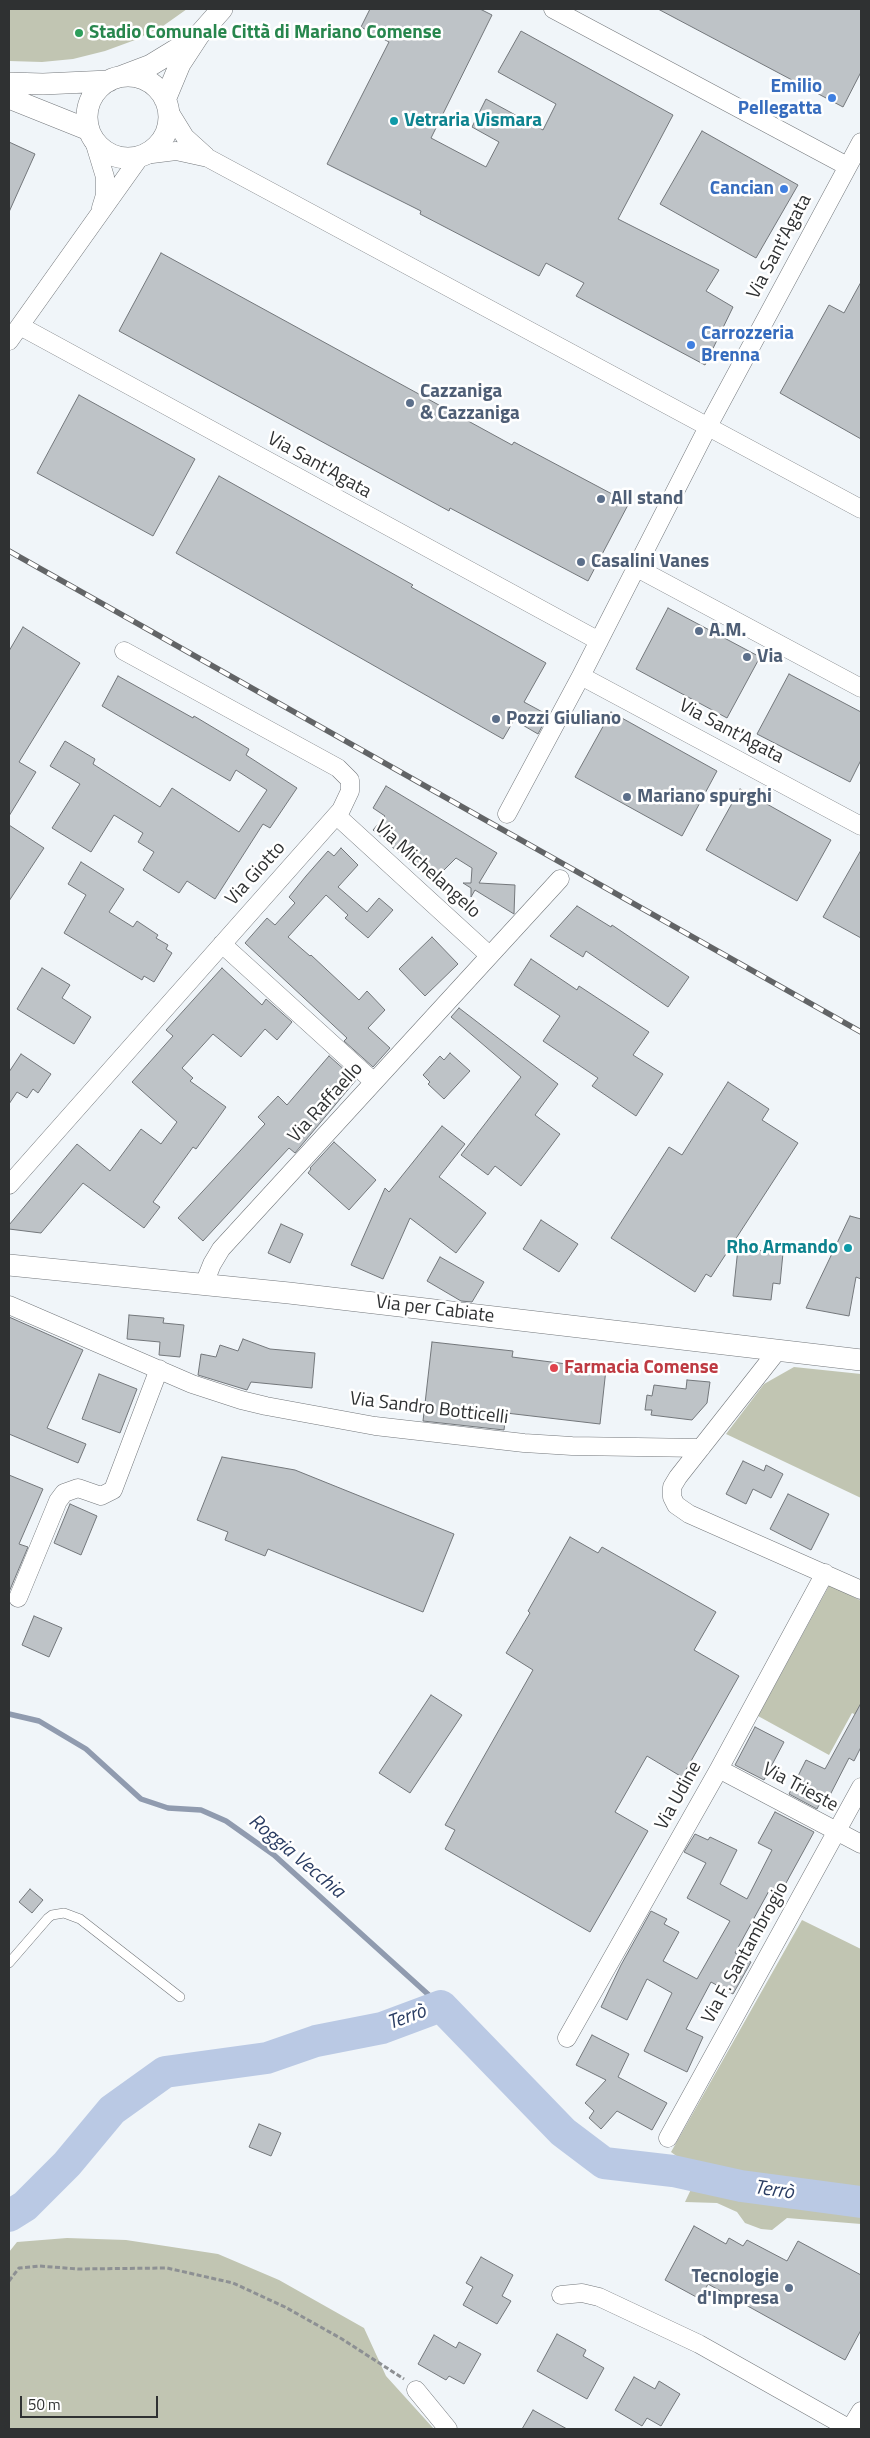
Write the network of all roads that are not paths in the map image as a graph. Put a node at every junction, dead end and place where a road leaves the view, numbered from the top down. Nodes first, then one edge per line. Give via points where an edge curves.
1 (222, 9) edge
2 (553, 9) edge
3 (198, 35) junction
4 (113, 79) junction
5 (9, 83) edge
6 (9, 98) edge
7 (167, 105) junction
8 (91, 135) junction
9 (861, 142) edge
10 (142, 156) junction
11 (208, 158) junction
12 (847, 166) junction
13 (100, 214) junction
14 (20, 326) junction
15 (9, 342) edge
16 (708, 428) junction
17 (861, 509) edge
18 (637, 568) junction
19 (599, 641) junction
20 (124, 651) dead end
21 (581, 676) junction
22 (861, 688) edge
23 (507, 814) dead end
24 (337, 816) junction
25 (861, 826) edge
26 (560, 879) dead end
27 (222, 944) junction
28 (489, 955) junction
29 (374, 1082) junction
30 (9, 1185) edge
31 (9, 1265) edge
32 (204, 1284) junction
33 (9, 1305) edge
34 (778, 1350) junction
35 (861, 1360) edge
36 (159, 1369) junction
37 (701, 1448) junction
38 (825, 1574) junction
39 (861, 1590) edge
40 (18, 1598) dead end
41 (719, 1770) junction
42 (861, 1787) edge
43 (836, 1832) junction
44 (861, 1844) edge
45 (9, 1963) edge
46 (180, 1997) dead end
47 (567, 2038) dead end
48 (668, 2138) dead end
49 (561, 2295) dead end
50 (416, 2390) dead end
51 (861, 2411) edge
52 (448, 2429) edge
53 (850, 2429) edge

1 - 3 street
2 - 12 street
3 - 4 street via 151,65
3 - 7 street via 180,64
4 - 5 street
4 - 7 street via 130,76 144,79 157,87
4 - 8 street via 95,92 88,104
6 - 8 street
7 - 10 street via 168,124 164,137
7 - 11 street via 185,137
8 - 10 street via 100,147 114,156
8 - 13 street via 105,176
9 - 12 street, Via Sant'Agata
10 - 11 street via 176,151
10 - 13 street
11 - 16 street
12 - 16 street, Via Sant'Agata
13 - 14 street
14 - 15 street
14 - 19 street, Via Sant'Agata
16 - 17 street
16 - 18 street, Via Sant'Agata
18 - 19 street, Via Sant'Agata
18 - 22 street
19 - 21 street, Via Sant'Agata
20 - 24 street, Via Giotto via 342,772 350,780 350,790
21 - 23 street, Via Sant'Agata
21 - 25 street, Via Sant'Agata
24 - 27 street, Via Giotto
24 - 28 street, Via Michelangelo
26 - 28 street, Via Raffaello
27 - 29 street
27 - 30 street, Via Giotto
28 - 29 street, Via Raffaello
29 - 32 street, Via Raffaello via 222,1249
31 - 32 street, Via per Cabiate
32 - 34 street, Via per Cabiate
33 - 36 street, Via Sandro Botticelli
34 - 35 street, Via per Cabiate
34 - 37 street
36 - 37 street, Via Sandro Botticelli via 200,1387 242,1400 375,1426 540,1444
36 - 40 street via 113,1490 101,1496 78,1488 64,1493
37 - 38 street via 672,1487 676,1505
38 - 39 street
38 - 41 street, Via Udine
41 - 43 street, Via Trieste
41 - 47 street, Via Udine
42 - 43 street, Via F. Santambrogio
43 - 44 street, Via Trieste
43 - 48 street, Via F. Santambrogio
45 - 46 lane via 48,1918 64,1913 80,1919
49 - 53 street via 588,2294 700,2344
50 - 52 street
51 - 53 street

